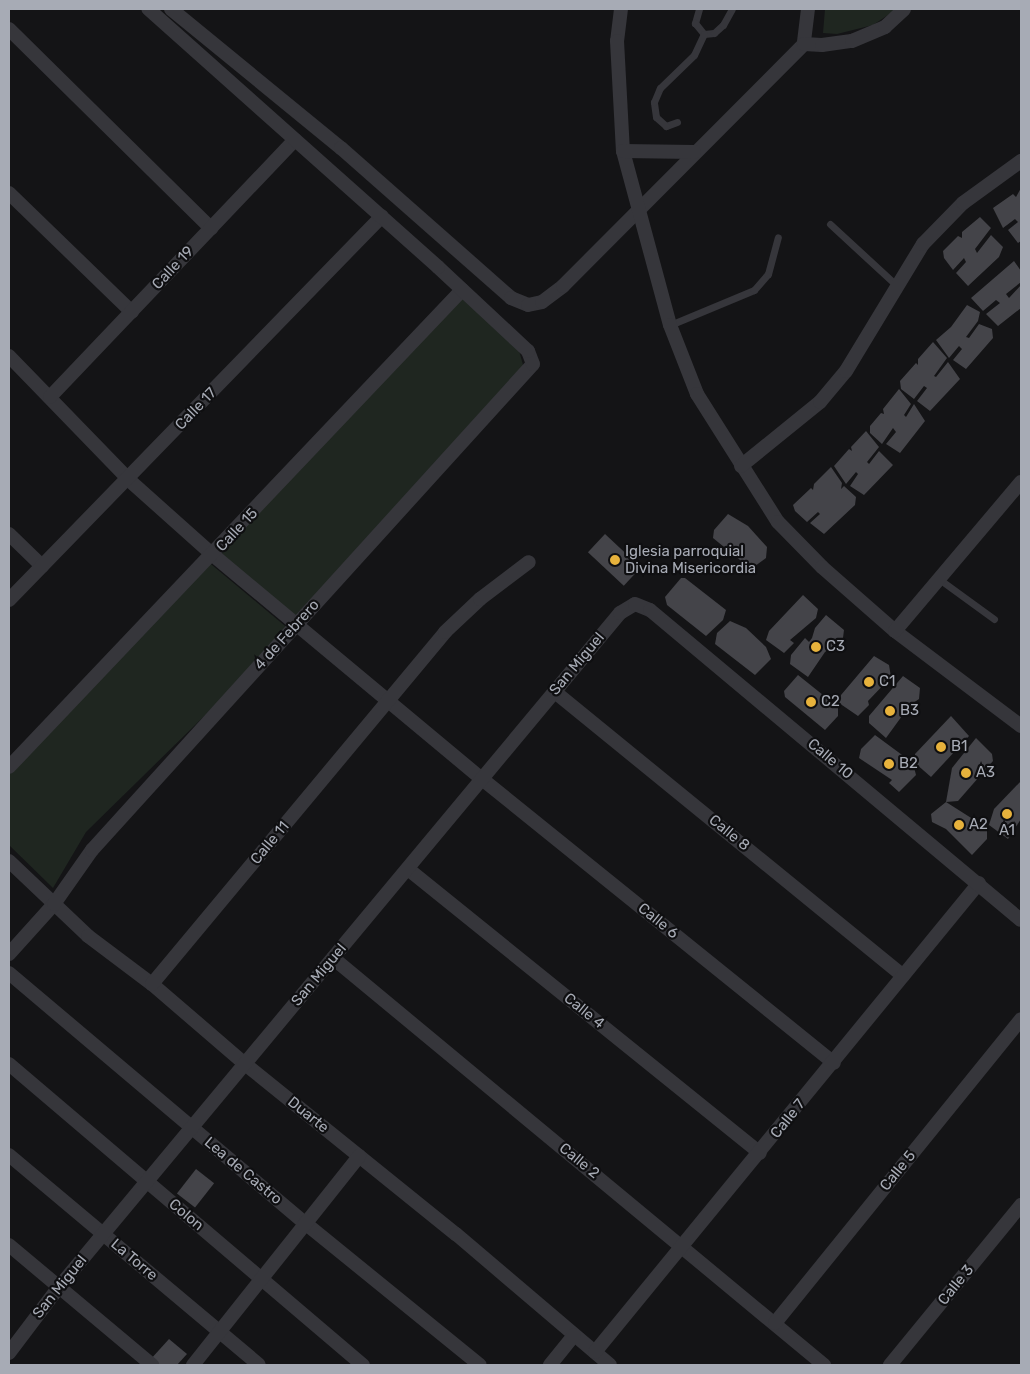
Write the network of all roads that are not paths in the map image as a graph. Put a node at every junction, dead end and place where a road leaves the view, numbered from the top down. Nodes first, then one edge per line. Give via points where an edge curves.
1 (148, 9) edge
2 (171, 9) edge
3 (621, 9) edge
4 (699, 9) edge
5 (732, 9) edge
6 (808, 9) edge
7 (904, 9) edge
8 (9, 29) edge
9 (704, 34) junction
10 (804, 44) junction
11 (677, 122) dead end
12 (295, 140) junction
13 (623, 151) junction
14 (694, 152) junction
15 (1021, 161) edge
16 (9, 193) edge
17 (637, 209) junction
18 (382, 216) junction
19 (830, 224) dead end
20 (211, 228) junction
21 (778, 237) dead end
22 (896, 285) junction
23 (462, 290) junction
24 (132, 312) junction
25 (670, 325) junction
26 (9, 356) edge
27 (50, 397) junction
28 (741, 466) junction
29 (129, 480) junction
30 (1021, 482) edge
31 (9, 534) edge
32 (213, 555) junction
33 (529, 562) dead end
34 (42, 566) junction
35 (939, 579) junction
36 (9, 600) edge
37 (634, 604) joint
38 (994, 619) dead end
39 (296, 626) junction
40 (896, 630) junction
41 (554, 692) junction
42 (388, 701) junction
43 (1021, 726) edge
44 (9, 767) edge
45 (482, 779) junction
46 (9, 861) edge
47 (408, 869) junction
48 (979, 883) junction
49 (54, 904) junction
50 (1021, 920) edge
51 (9, 954) edge
52 (333, 958) junction
53 (9, 973) edge
54 (903, 976) junction
55 (152, 984) junction
56 (1021, 1019) edge
57 (834, 1062) junction
58 (9, 1064) edge
59 (245, 1064) junction
60 (192, 1128) junction
61 (760, 1153) junction
62 (9, 1155) edge
63 (359, 1156) junction
64 (147, 1182) junction
65 (1021, 1205) edge
66 (305, 1223) junction
67 (104, 1235) junction
68 (9, 1245) edge
69 (684, 1247) junction
70 (261, 1278) junction
71 (59, 1287) junction
72 (774, 1323) junction
73 (218, 1330) junction
74 (574, 1335) junction
75 (595, 1352) junction
76 (9, 1353) edge
77 (152, 1365) edge
78 (193, 1365) edge
79 (259, 1365) edge
80 (364, 1365) edge
81 (480, 1365) edge
82 (550, 1365) edge
83 (610, 1365) edge
84 (824, 1365) edge
85 (890, 1365) edge

1 - 12 street
2 - 17 street via 341,148 511,298 528,305 542,302 598,252
3 - 13 street via 617,41
4 - 9 lane via 695,23
5 - 9 lane via 723,25 714,33
6 - 10 street
7 - 10 street via 885,27 852,41
8 - 20 street
9 - 11 lane via 694,55 660,88 654,102 656,117 666,126
10 - 14 street
12 - 18 street
12 - 20 street, Calle 19
13 - 14 street
13 - 17 street
14 - 17 street
15 - 22 street via 964,203 923,244
16 - 24 street
17 - 25 street
18 - 23 street
18 - 29 street, Calle 17
19 - 22 lane
20 - 24 street, Calle 19
21 - 25 lane via 768,274 754,290
22 - 28 street via 846,371 820,402
23 - 32 street, Calle 15
23 - 39 street, 4 de Febrero via 528,352 533,364
24 - 27 street, Calle 19
25 - 28 street via 697,394
26 - 27 street, Calle 6
27 - 29 street, Calle 6
28 - 40 street via 778,522 822,567
29 - 32 street, Calle 6
29 - 34 street, Calle 17
30 - 35 street
31 - 34 street
32 - 39 street, Calle 6
32 - 44 street, Calle 15
33 - 42 street, Calle 11 via 480,599 446,632
34 - 36 street, Calle 17
35 - 38 lane
35 - 40 street
37 - 41 street, San Miguel via 620,613
37 - 48 street, Calle 10 via 650,610
39 - 42 street, Calle 6
39 - 49 street, 4 de Febrero via 92,850
40 - 43 street
41 - 45 street, San Miguel
41 - 54 street, Calle 8
42 - 45 street, Calle 6
42 - 55 street, Calle 11
45 - 47 street, San Miguel
45 - 57 street, Calle 6
46 - 49 street, Duarte
47 - 52 street, San Miguel
47 - 61 street, Calle 4
48 - 50 street, Calle 10
48 - 54 street, Calle 7
49 - 51 street, 4 de Febrero
49 - 55 street, Duarte via 88,936
52 - 59 street, San Miguel
52 - 69 street, Calle 2
53 - 60 street, Lea de Castro
54 - 57 street, Calle 7
55 - 59 street, Duarte
56 - 72 street, Calle 5
57 - 61 street, Calle 7
58 - 64 street, Colon
59 - 60 street, San Miguel
59 - 63 street, Duarte
60 - 64 street, San Miguel
60 - 66 street, Lea de Castro
61 - 69 street, Calle 7
62 - 67 street, La Torre
63 - 66 street
63 - 74 street, Duarte
64 - 67 street, San Miguel
64 - 70 street, Colon
65 - 85 street, Calle 3
66 - 70 street
66 - 81 street, Lea de Castro
67 - 71 street, San Miguel
67 - 73 street, La Torre
68 - 71 street
69 - 72 street, Calle 2
69 - 75 street, Calle 7
70 - 73 street
70 - 80 street, Colon
71 - 76 street, San Miguel
71 - 77 street
72 - 84 street, Calle 2
73 - 78 street
73 - 79 street, La Torre
74 - 75 street, Duarte
74 - 82 street
75 - 83 street, Duarte

